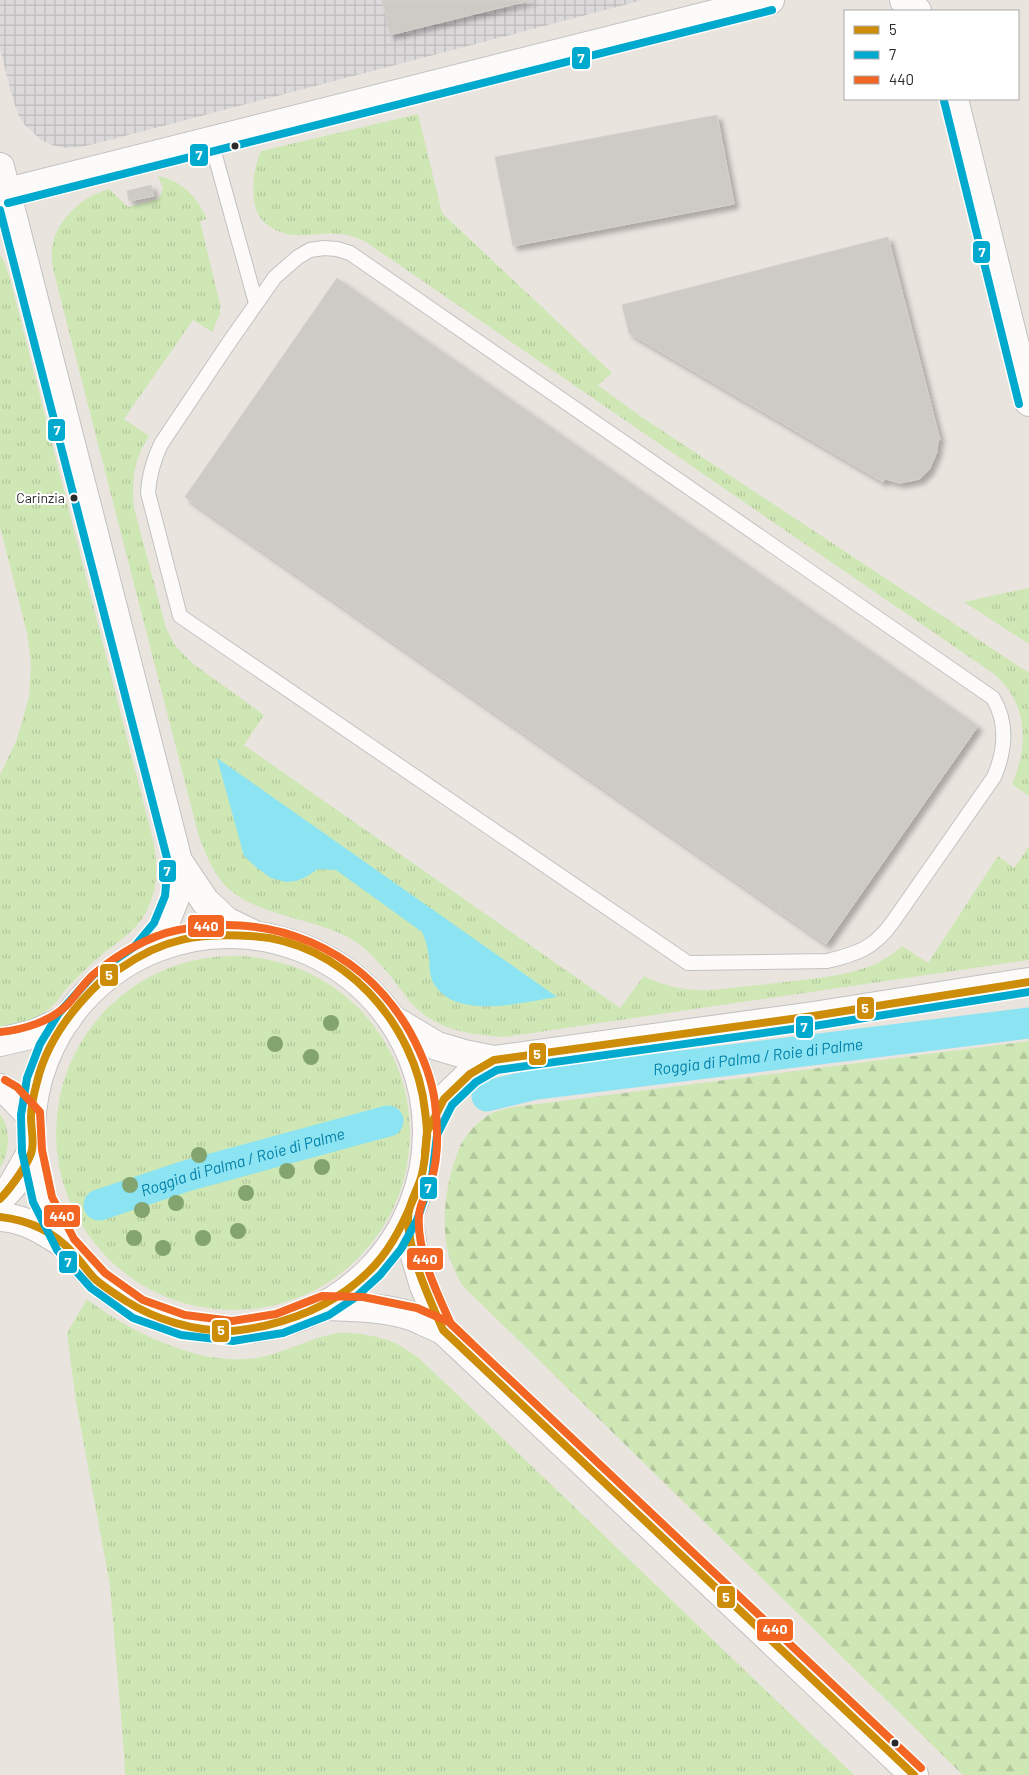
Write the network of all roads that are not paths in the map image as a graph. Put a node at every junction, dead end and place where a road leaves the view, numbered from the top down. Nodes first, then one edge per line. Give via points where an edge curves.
1 (770, 0) edge
2 (904, 0) edge
3 (916, 10) edge
4 (954, 100) edge
5 (211, 141) junction
6 (0, 167) edge
7 (3, 193) edge
8 (256, 303) junction
9 (1029, 402) edge
10 (178, 861) junction
11 (257, 936) junction
12 (141, 954) junction
13 (1029, 982) edge
14 (67, 1019) junction
15 (392, 1019) junction
16 (0, 1042) edge
17 (494, 1060) junction
18 (0, 1088) edge
19 (31, 1116) junction
20 (427, 1132) junction
21 (32, 1151) junction
22 (0, 1199) edge
23 (408, 1216) junction
24 (0, 1217) edge
25 (66, 1245) junction
26 (324, 1306) junction
27 (443, 1330) junction
28 (914, 1775) edge

1 - 5 street
2 - 3 street
4 - 9 street
5 - 7 street
5 - 8 lane
6 - 7 street
7 - 10 street
8 - 8 lane via 152,462 148,493 180,616 688,963 827,961 864,950 884,934 994,777 1004,744 1000,708 993,698 350,253 324,248 310,250 288,265
10 - 11 street via 205,901 226,921
10 - 12 street via 175,898 162,928
11 - 12 street via 217,934 188,938
11 - 15 street via 296,945 333,963 365,988
12 - 14 street via 100,982
13 - 17 street
14 - 16 street via 34,1034
14 - 19 street via 43,1065
15 - 17 street via 438,1046
15 - 20 street via 411,1054 423,1092
17 - 20 street via 470,1074 444,1099
18 - 19 street
19 - 21 street
20 - 23 street via 422,1175
21 - 22 street via 12,1186
21 - 25 street via 43,1200
23 - 26 street via 393,1243 373,1268
23 - 27 street via 424,1286
24 - 25 street via 44,1230
25 - 26 street via 98,1281 138,1309 183,1325 241,1330 280,1324
26 - 27 street via 386,1311 413,1317
27 - 28 street

